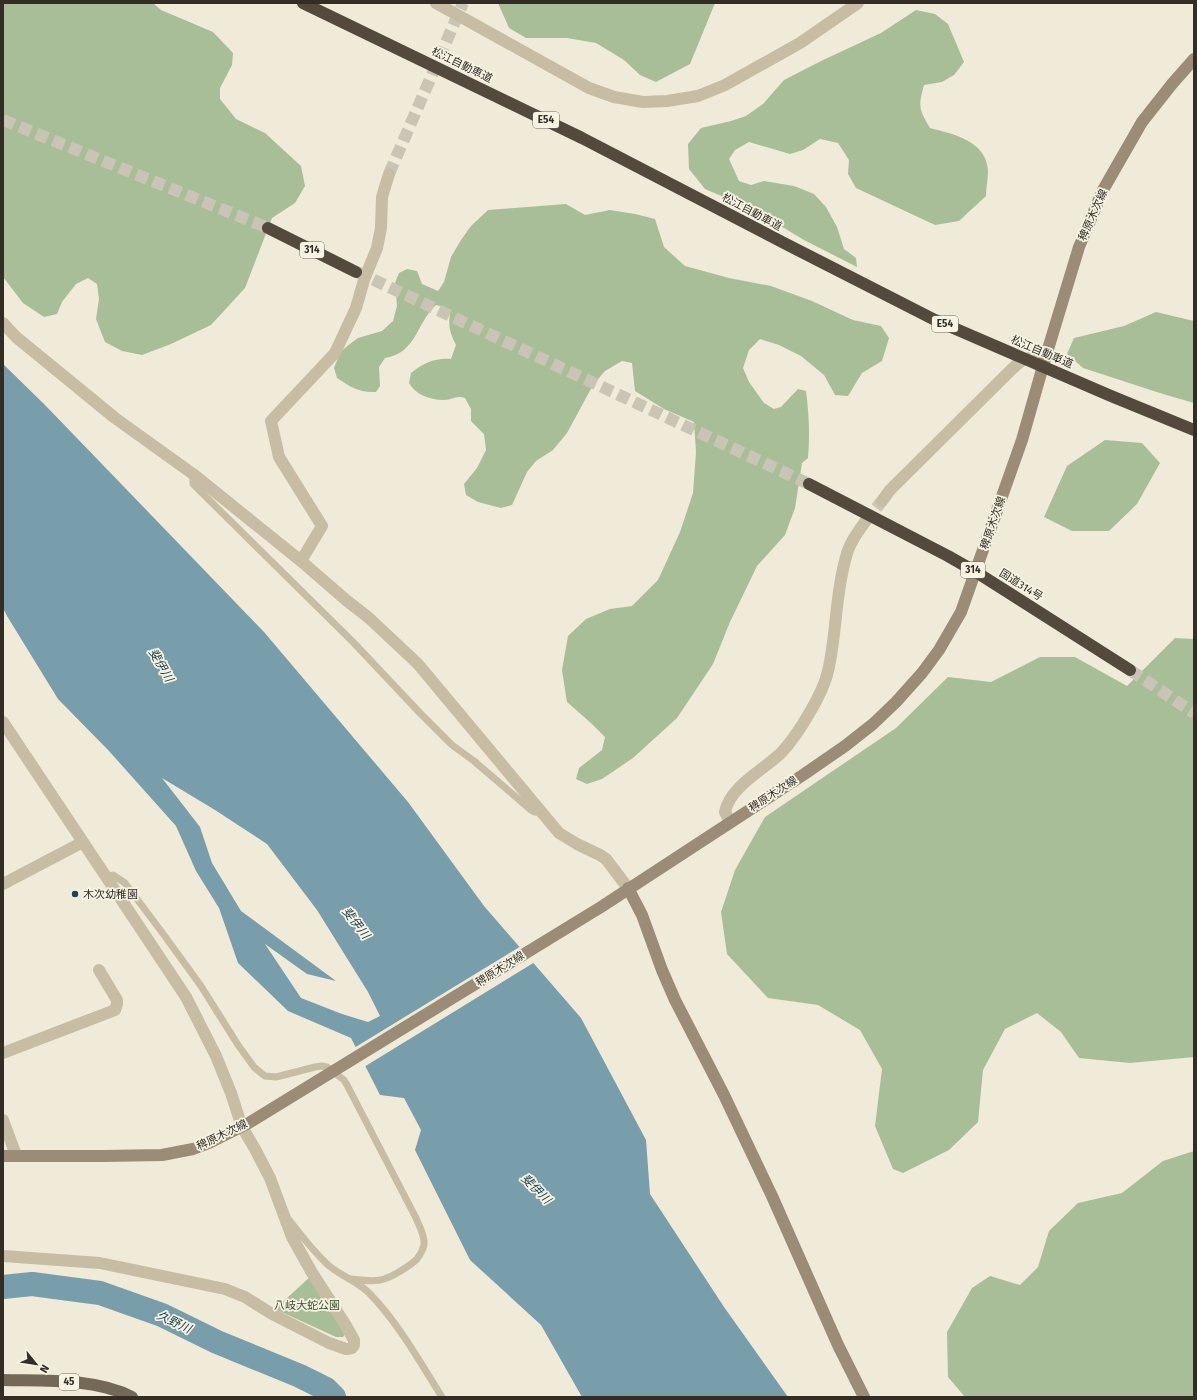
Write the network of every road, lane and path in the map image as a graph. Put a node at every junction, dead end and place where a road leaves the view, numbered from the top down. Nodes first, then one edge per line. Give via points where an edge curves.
1 (304, 3) edge
2 (436, 3) edge
3 (858, 3) edge
4 (1194, 59) edge
5 (389, 174) tunnel mouth
6 (268, 228) tunnel mouth
7 (356, 272) tunnel mouth
8 (3, 323) edge
9 (1045, 359) junction
10 (1194, 430) edge
11 (193, 474) junction
12 (809, 484) tunnel mouth
13 (882, 501) tunnel mouth
14 (864, 522) tunnel mouth
15 (301, 561) junction
16 (976, 572) junction
17 (1130, 670) tunnel mouth
18 (3, 722) edge
19 (541, 812) junction
20 (730, 822) junction
21 (83, 842) junction
22 (107, 877) junction
23 (3, 884) edge
24 (628, 888) junction
25 (99, 970) dead end
26 (3, 1053) edge
27 (3, 1120) edge
28 (244, 1125) junction
29 (16, 1155) junction
30 (3, 1156) edge
31 (284, 1214) junction
32 (3, 1256) edge
33 (351, 1279) junction
34 (3, 1380) edge
35 (132, 1397) edge
36 (442, 1397) edge
37 (864, 1397) edge

1 - 10 highway, 松江自動車道 / E54 via 582,138 935,320
2 - 3 street via 589,88 614,97 643,102 698,96 725,85 800,43
4 - 9 main road, 稗原木次線 via 1142,122 1103,190 1079,248
5 - 15 street via 382,197 381,228 377,248 356,308 336,353 271,421 279,457 322,526
6 - 7 highway, 314
8 - 11 street via 16,337 115,418
9 - 13 street via 1030,357 1020,361 890,490
9 - 16 main road, 稗原木次線 via 1022,440
11 - 15 street
11 - 19 lane via 193,484 353,642 452,745 531,810
12 - 16 highway, 国道314号 / 314
14 - 20 street via 846,556 840,583 832,652 821,690 810,712 782,752 729,799 725,812
15 - 19 street via 369,618 418,664
16 - 17 highway, 国道314号 / 314
16 - 20 main road, 稗原木次線 via 961,612 939,650 896,702 844,746
18 - 21 street
19 - 24 street via 566,838 606,859
20 - 24 main road, 稗原木次線
21 - 22 street
21 - 23 street
22 - 28 street via 186,997 216,1056
22 - 33 lane via 113,875 125,883 201,986 254,1067 265,1076 276,1076 322,1066 327,1067 347,1085 416,1218 424,1240 418,1258 392,1275 380,1280
24 - 28 main road, 稗原木次線
24 - 37 main road via 642,915 675,1000 724,1095
25 - 26 street via 117,1000 114,1010
27 - 29 street
28 - 29 main road, 稗原木次線 via 193,1149 162,1155
28 - 31 street
29 - 30 main road, 稗原木次線
31 - 32 street via 292,1237 354,1340 352,1348 346,1349 329,1343 225,1289 100,1263
31 - 33 lane via 328,1265
33 - 36 lane via 370,1293 390,1318
34 - 35 main road, 45 via 69,1382 100,1386

